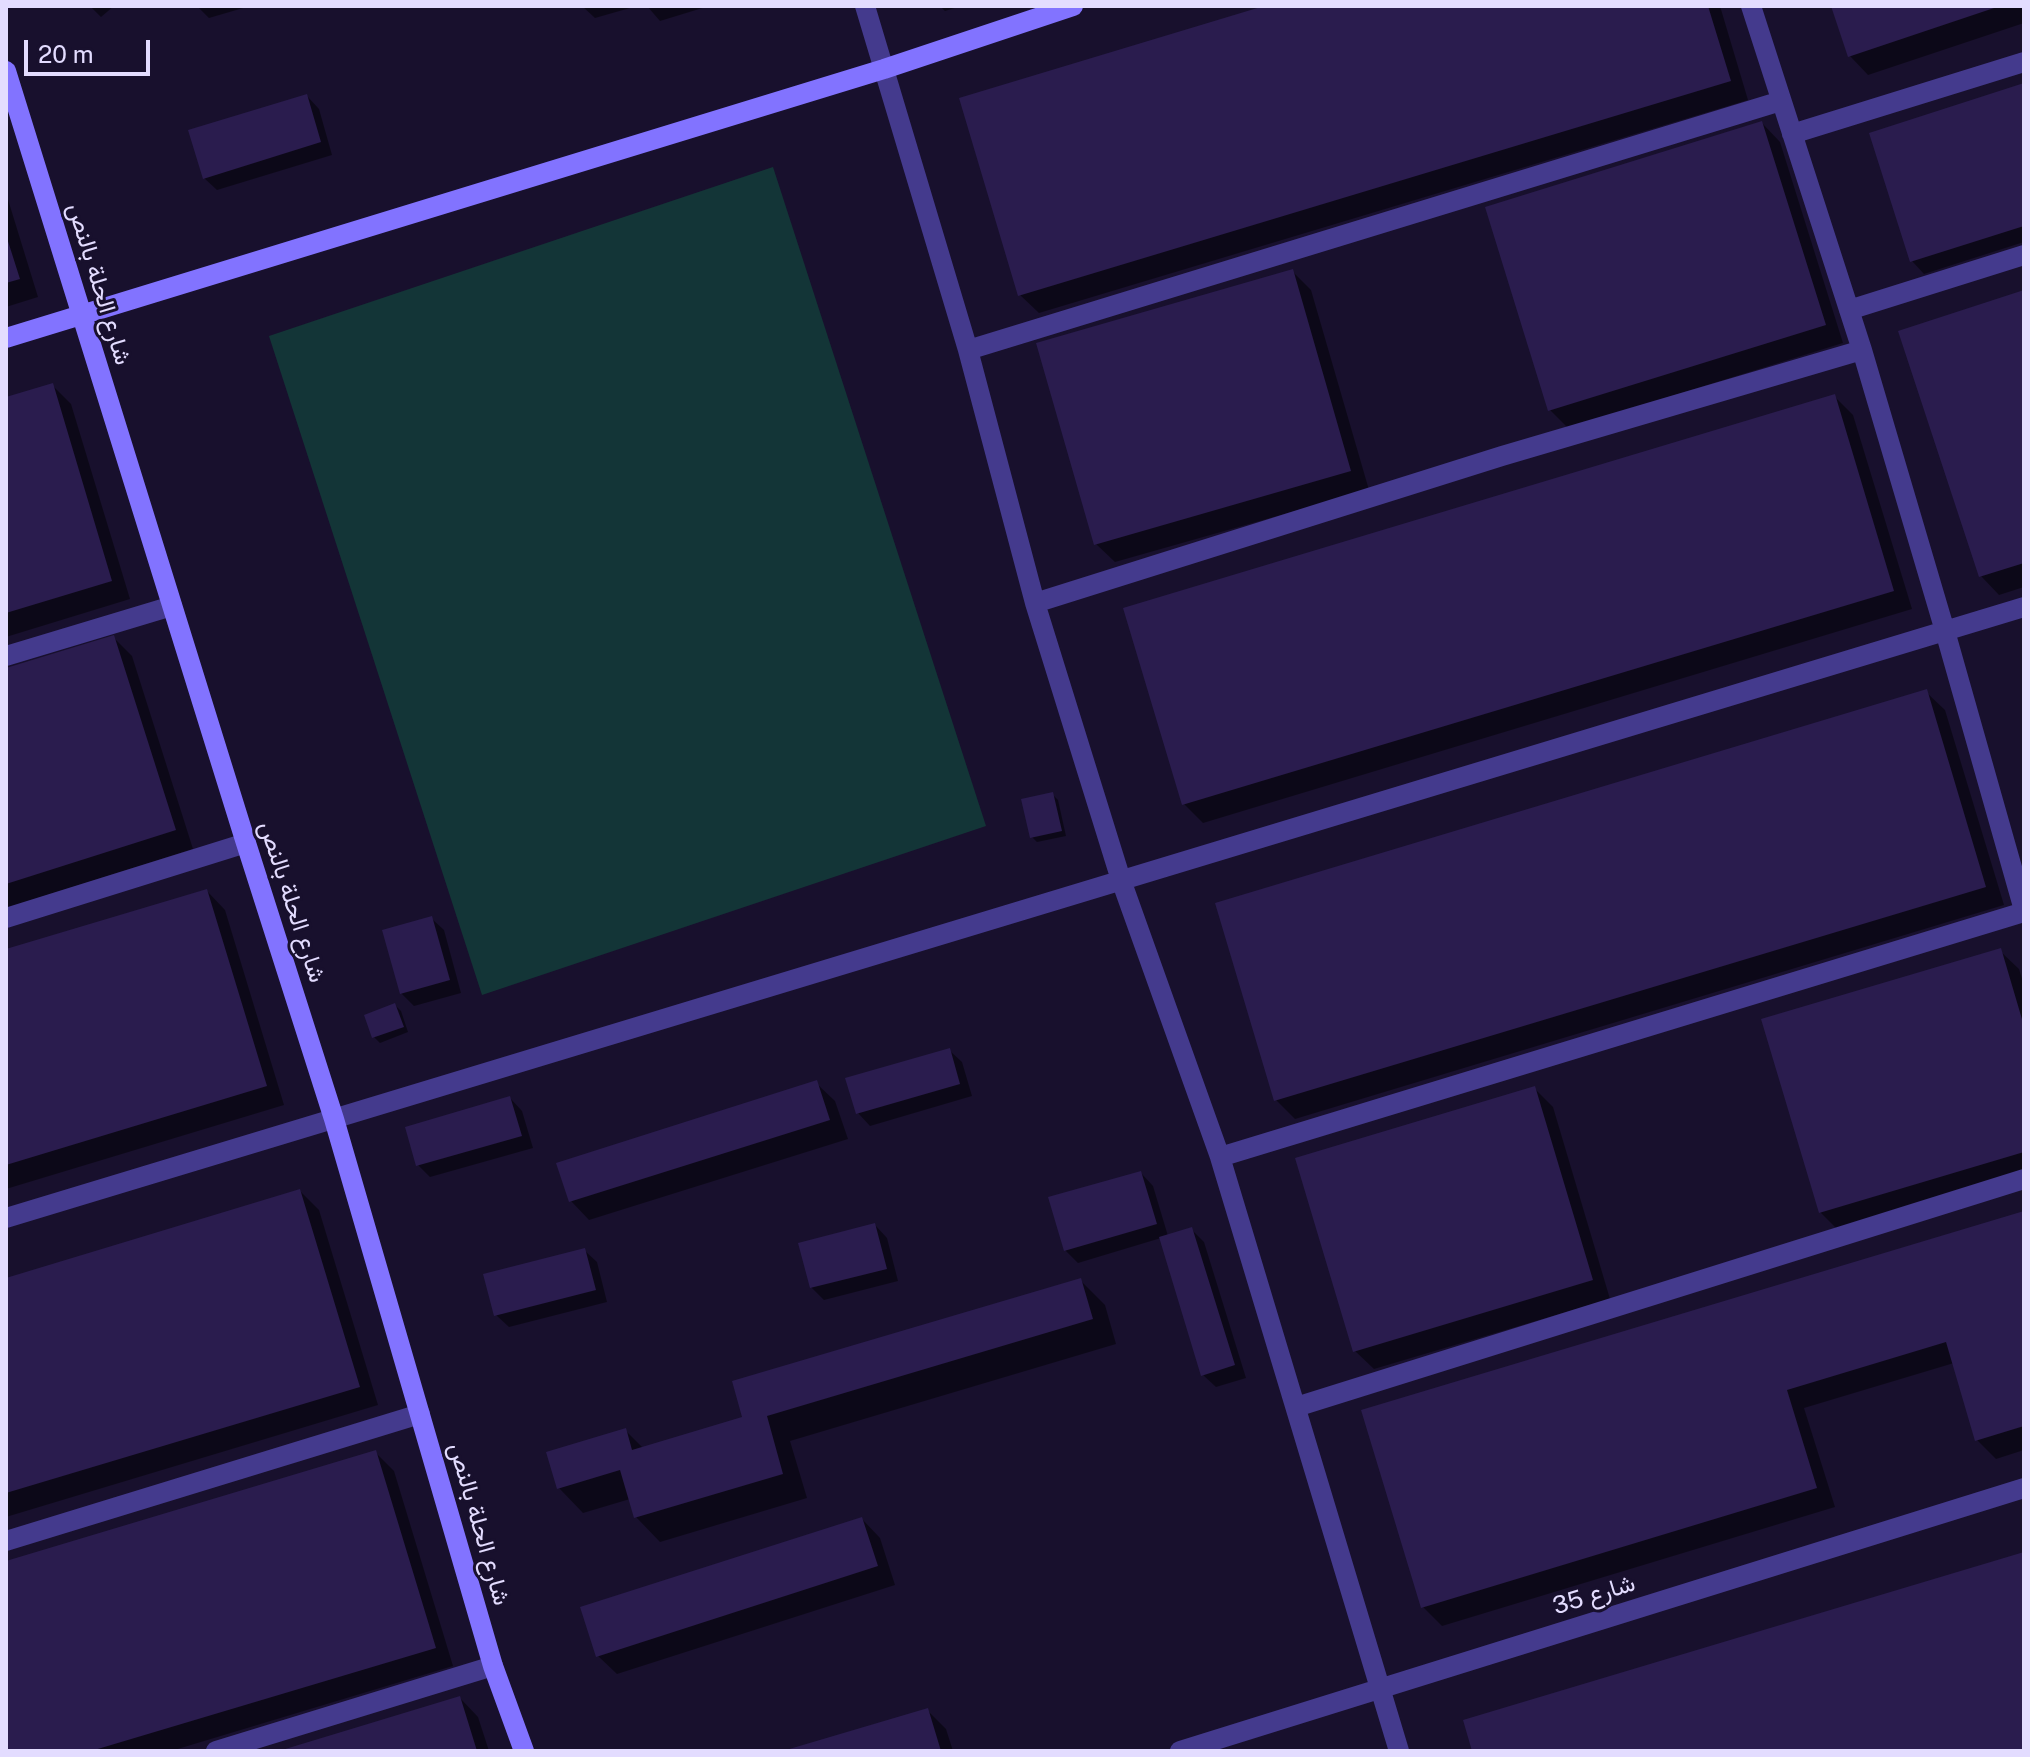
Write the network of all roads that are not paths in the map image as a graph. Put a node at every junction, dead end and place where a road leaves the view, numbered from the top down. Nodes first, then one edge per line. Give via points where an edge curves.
1 (865, 6) edge
2 (1073, 6) edge
3 (1751, 6) edge
4 (2024, 62) edge
5 (884, 69) junction
6 (6, 71) edge
7 (1781, 101) junction
8 (1792, 134) junction
9 (2024, 255) edge
10 (1849, 310) junction
11 (82, 314) junction
12 (6, 338) edge
13 (968, 350) junction
14 (1862, 350) junction
15 (1035, 603) junction
16 (172, 606) junction
17 (2024, 607) edge
18 (1945, 631) junction
19 (6, 656) edge
20 (246, 843) junction
21 (1121, 880) junction
22 (2024, 911) edge
23 (6, 918) edge
24 (334, 1119) junction
25 (1220, 1157) junction
26 (2024, 1179) edge
27 (6, 1218) edge
28 (1296, 1407) junction
29 (420, 1414) junction
30 (2024, 1488) edge
31 (6, 1541) edge
32 (493, 1666) junction
33 (1379, 1690) junction
34 (216, 1751) edge
35 (524, 1751) edge
36 (1180, 1751) edge
37 (1399, 1751) edge

1 - 5 street
2 - 5 street
3 - 7 street
4 - 8 street
5 - 11 street
5 - 13 street
6 - 11 street, شارع الحلة بالنص
7 - 8 street
7 - 13 street
8 - 10 street
9 - 10 street
10 - 14 street
11 - 12 street
11 - 16 street, شارع الحلة بالنص
13 - 15 street
14 - 15 street
14 - 18 street
15 - 21 street
16 - 19 street
16 - 20 street, شارع الحلة بالنص
17 - 18 street
18 - 21 street
18 - 22 street
20 - 23 street
20 - 24 street, شارع الحلة بالنص
21 - 24 street
21 - 25 street
22 - 25 street
24 - 27 street
24 - 29 street, شارع الحلة بالنص
25 - 28 street
26 - 28 street
28 - 33 street
29 - 31 street
29 - 32 street, شارع الحلة بالنص
30 - 33 street, شارع 35
32 - 34 street
32 - 35 street, شارع الحلة بالنص
33 - 36 street, شارع 35
33 - 37 street

